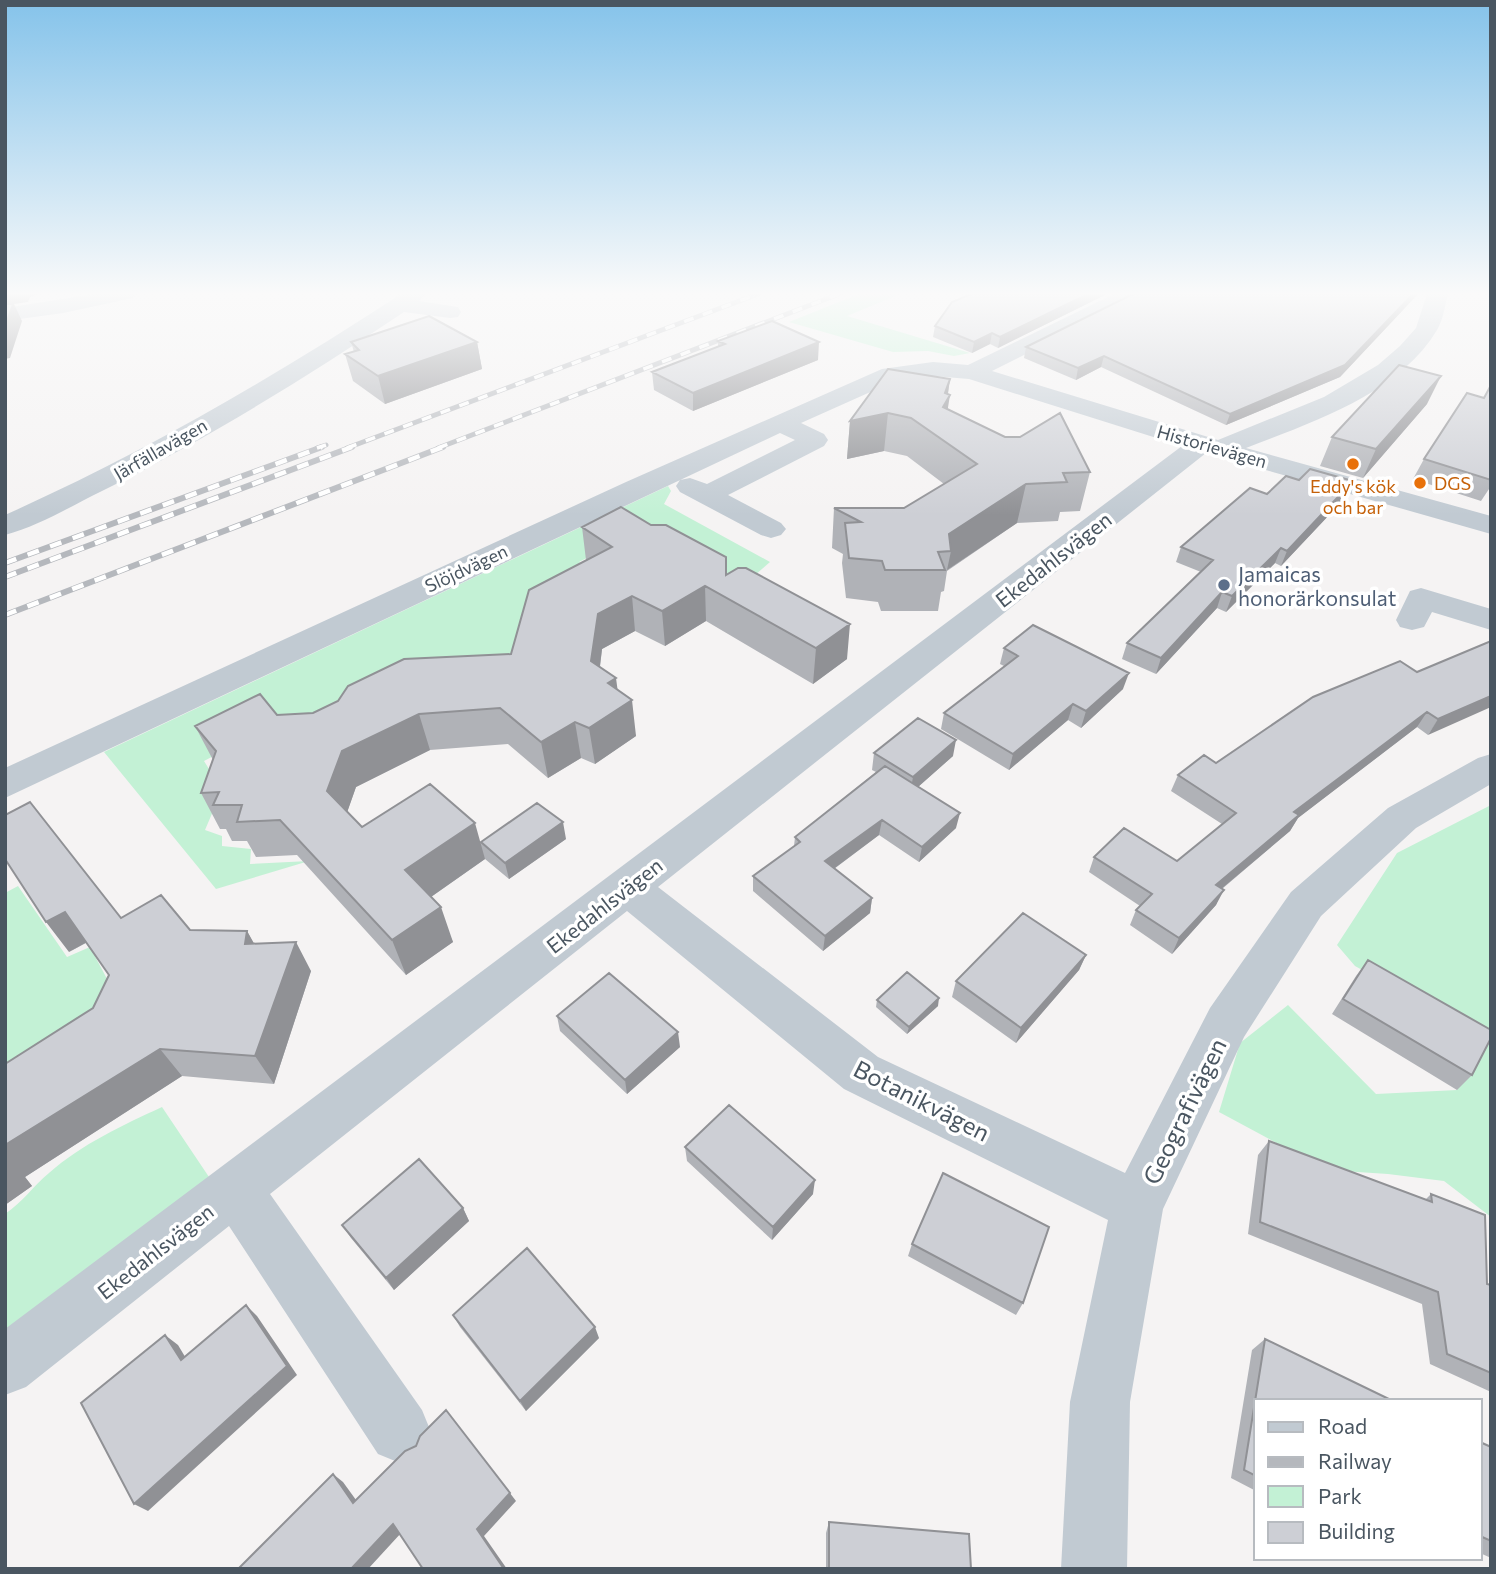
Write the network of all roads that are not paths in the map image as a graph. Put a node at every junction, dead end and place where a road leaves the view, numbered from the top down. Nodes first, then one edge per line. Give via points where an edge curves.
1 (303, 367) edge
2 (980, 367) edge
3 (1391, 367) edge
4 (933, 369) joint
5 (971, 372) junction
6 (1316, 410) junction
7 (1350, 420) edge
8 (781, 423) junction
9 (1211, 447) junction
10 (114, 449) dead end
11 (143, 460) junction
12 (667, 474) junction
13 (707, 495) junction
14 (1491, 525) edge
15 (5, 526) edge
16 (771, 529) dead end
17 (1412, 620) dead end
18 (1491, 620) edge
19 (1491, 766) edge
20 (5, 784) edge
21 (627, 887) junction
22 (235, 1189) junction
23 (1137, 1206) junction
24 (5, 1366) edge
25 (400, 1432) dead end
26 (1094, 1569) edge

1 - 11 street, Järfällavägen
2 - 5 street
3 - 6 street, Ekedahlsvägen
4 - 5 street, Historievägen
4 - 8 street, Slöjdvägen via 890,373
5 - 9 street, Historievägen
6 - 7 street
6 - 9 street, Ekedahlsvägen
8 - 12 street, Slöjdvägen
8 - 13 street via 815,440
9 - 14 street, Historievägen
9 - 21 street, Ekedahlsvägen
10 - 11 street
11 - 15 street, Järfällavägen
12 - 13 street
12 - 20 street, Slöjdvägen
13 - 16 street
17 - 18 street via 1421,598
19 - 23 street, Geografivägen via 1402,818 1306,904 1227,1023
21 - 22 street, Ekedahlsvägen
21 - 23 street, Botanikvägen via 861,1073
22 - 24 street, Ekedahlsvägen
22 - 25 street
23 - 26 street, Geografivägen via 1100,1402

